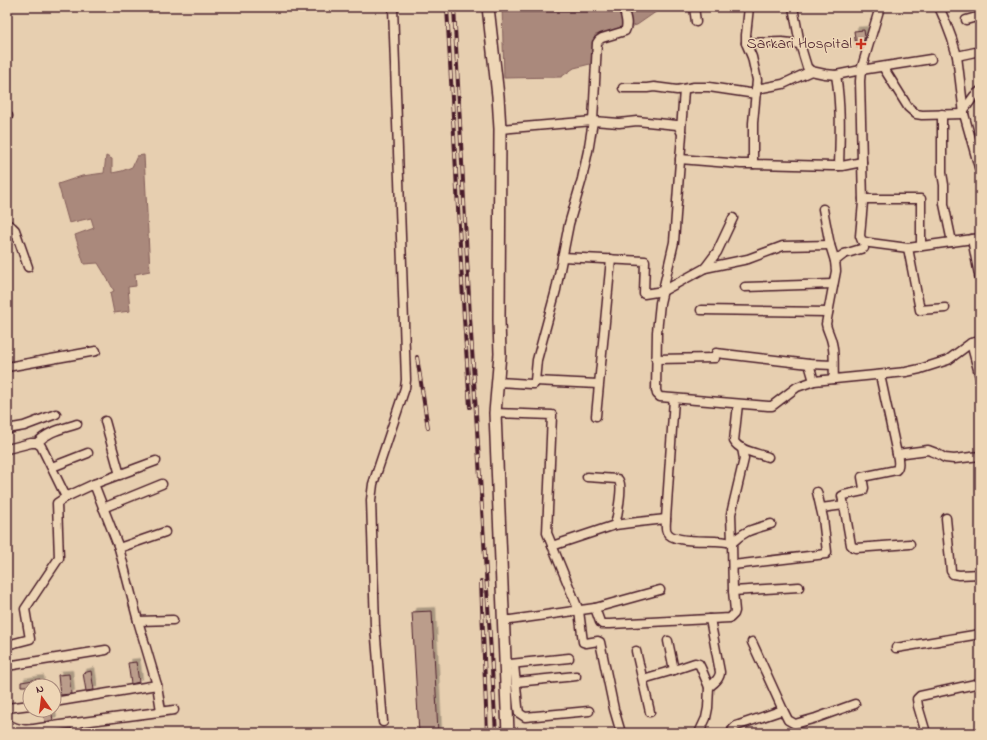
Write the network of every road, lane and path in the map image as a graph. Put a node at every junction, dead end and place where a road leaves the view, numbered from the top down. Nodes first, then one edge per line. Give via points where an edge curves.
1 (393, 7) edge
2 (488, 7) edge
3 (623, 7) edge
4 (694, 7) edge
5 (749, 7) edge
6 (793, 7) edge
7 (880, 7) edge
8 (939, 7) edge
9 (980, 16) edge
10 (966, 20) dead end
11 (696, 22) dead end
12 (746, 43) junction
13 (800, 44) junction
14 (980, 50) edge
15 (957, 56) junction
16 (931, 59) dead end
17 (883, 66) junction
18 (862, 70) junction
19 (811, 71) junction
20 (836, 75) junction
21 (623, 88) dead end
22 (684, 90) junction
23 (756, 91) junction
24 (980, 91) edge
25 (964, 112) junction
26 (942, 114) junction
27 (593, 120) junction
28 (500, 129) junction
29 (681, 130) junction
30 (680, 159) junction
31 (862, 162) junction
32 (753, 164) junction
33 (839, 166) junction
34 (980, 171) edge
35 (863, 199) junction
36 (823, 209) dead end
37 (733, 218) dead end
38 (7, 224) edge
39 (976, 238) edge
40 (952, 242) junction
41 (830, 245) junction
42 (922, 246) junction
43 (864, 248) dead end
44 (908, 248) junction
45 (562, 257) junction
46 (610, 259) junction
47 (835, 261) junction
48 (28, 267) dead end
49 (705, 268) junction
50 (980, 280) edge
51 (833, 284) junction
52 (745, 288) dead end
53 (663, 291) junction
54 (945, 308) dead end
55 (700, 310) dead end
56 (828, 312) junction
57 (980, 341) edge
58 (971, 343) junction
59 (96, 351) dead end
60 (656, 359) junction
61 (809, 364) junction
62 (833, 365) junction
63 (7, 367) edge
64 (880, 375) junction
65 (980, 377) edge
66 (834, 379) junction
67 (814, 380) junction
68 (535, 381) junction
69 (497, 382) junction
70 (598, 384) junction
71 (674, 399) junction
72 (738, 404) junction
73 (495, 413) junction
74 (56, 414) dead end
75 (596, 416) dead end
76 (105, 421) dead end
77 (77, 424) dead end
78 (7, 429) edge
79 (37, 443) junction
80 (742, 448) junction
81 (7, 449) edge
82 (88, 453) dead end
83 (897, 454) junction
84 (980, 456) edge
85 (768, 457) dead end
86 (156, 461) dead end
87 (52, 467) junction
88 (120, 475) junction
89 (587, 478) dead end
90 (94, 484) junction
91 (162, 484) dead end
92 (817, 492) dead end
93 (66, 497) junction
94 (844, 505) junction
95 (104, 508) junction
96 (821, 508) junction
97 (946, 518) dead end
98 (666, 519) junction
99 (771, 524) dead end
100 (615, 525) junction
101 (165, 532) dead end
102 (732, 543) junction
103 (910, 544) dead end
104 (552, 546) junction
105 (119, 548) junction
106 (733, 564) junction
107 (980, 574) edge
108 (799, 587) dead end
109 (660, 590) dead end
110 (733, 591) junction
111 (595, 608) junction
112 (579, 611) junction
113 (710, 619) junction
114 (173, 620) dead end
115 (138, 621) junction
116 (503, 621) junction
117 (980, 634) edge
118 (668, 641) dead end
119 (752, 642) dead end
120 (7, 645) edge
121 (896, 648) dead end
122 (106, 650) dead end
123 (636, 651) dead end
124 (569, 658) dead end
125 (510, 664) junction
126 (7, 666) edge
127 (674, 670) junction
128 (576, 676) dead end
129 (643, 679) junction
130 (516, 682) junction
131 (980, 683) edge
132 (157, 685) junction
133 (709, 687) junction
134 (62, 701) edge
135 (855, 704) dead end
136 (22, 706) edge
137 (7, 708) edge
138 (174, 710) dead end
139 (783, 710) junction
140 (161, 711) junction
141 (589, 711) dead end
142 (650, 712) dead end
143 (383, 722) dead end
144 (7, 723) edge
145 (75, 723) junction
146 (22, 731) edge
147 (77, 733) edge
148 (508, 733) edge
149 (621, 733) edge
150 (699, 733) edge
151 (731, 733) edge
152 (926, 733) edge

1 - 143 street via 406,380 373,484 371,500 375,626
2 - 28 street
3 - 27 street via 626,30 602,38 597,43
4 - 11 street
5 - 12 street
6 - 13 street
7 - 18 street
8 - 15 street
9 - 10 street
12 - 13 street
12 - 23 street via 757,80
13 - 19 street via 807,67
14 - 15 street
15 - 25 street
16 - 17 street
17 - 18 street
17 - 26 street via 908,107 916,114
18 - 20 street
18 - 31 street
19 - 20 street
19 - 23 street via 783,84
20 - 33 street via 840,126
21 - 22 street via 654,87
22 - 23 street via 709,87
22 - 29 street
23 - 32 street
24 - 25 street
25 - 26 street
25 - 34 street
26 - 40 street via 941,168 944,204
27 - 28 street
27 - 29 street via 619,123 637,121 677,126
27 - 45 street via 582,179
28 - 69 street via 500,354
29 - 30 street
30 - 32 street
30 - 53 street via 674,242
31 - 33 street
31 - 35 street
32 - 33 street
35 - 42 street via 921,199
35 - 44 street via 860,236 862,241
36 - 41 street
37 - 49 street via 717,252
38 - 48 street via 15,230
39 - 40 street
39 - 50 street
40 - 42 street
41 - 47 street
41 - 49 street via 783,246 748,259
42 - 44 street
43 - 47 street via 844,254
44 - 54 street via 920,310
45 - 46 street
45 - 68 street via 537,360
46 - 53 street via 645,261 644,294
46 - 70 street
47 - 51 street
49 - 53 street
51 - 52 street
51 - 56 street
53 - 60 street
55 - 56 street
56 - 62 street via 826,324 833,344
57 - 58 street
58 - 64 street via 938,364
58 - 65 street
59 - 63 street
60 - 61 street via 716,356
60 - 71 street via 657,394 660,397
61 - 62 street
61 - 67 street
62 - 66 street
64 - 66 street
64 - 83 street
66 - 67 street
67 - 72 street via 797,387 772,406
68 - 69 street via 534,384
68 - 70 street
69 - 73 street
70 - 75 street
71 - 72 street
71 - 98 street
72 - 80 street via 734,441
73 - 104 street via 552,415 547,533
73 - 116 street
74 - 78 street via 24,426
76 - 88 street
77 - 79 street via 43,436
79 - 81 street
79 - 87 street
80 - 85 street
80 - 102 street via 744,459 731,514
82 - 87 street
83 - 84 street via 928,450 945,458
83 - 94 street via 896,470 862,477 863,491 842,496
86 - 88 street
87 - 93 street
88 - 90 street
89 - 100 street via 619,480 619,504
90 - 93 street
90 - 95 street
91 - 95 street
92 - 96 street
93 - 120 street via 57,503 59,558 25,609 30,639
94 - 96 street
94 - 103 street via 853,547
95 - 105 street
96 - 106 street via 826,554
97 - 107 street via 951,571 959,575
98 - 100 street
98 - 102 street via 666,530 671,536
99 - 102 street via 751,529
100 - 104 street
101 - 105 street
102 - 106 street
104 - 112 street
105 - 115 street
106 - 110 street
108 - 110 street
109 - 111 street
110 - 113 street via 733,616
111 - 112 street
111 - 113 street via 602,624
112 - 116 street
112 - 149 street via 583,642 600,642
113 - 133 street via 720,676
114 - 115 street
115 - 132 street
116 - 125 street
117 - 121 street
118 - 127 street
119 - 139 street
122 - 126 street
123 - 129 street
124 - 125 street
125 - 130 street
125 - 148 street
127 - 129 street
127 - 133 street via 699,664
128 - 130 street
129 - 142 street
130 - 141 street via 518,707 525,717
131 - 152 street via 920,696 917,699 918,706
132 - 134 street
132 - 140 street
133 - 150 street via 706,718
135 - 139 street via 795,724 788,720
136 - 137 street
138 - 140 street
139 - 151 street via 736,726
140 - 145 street
144 - 146 street
145 - 146 street
145 - 147 street

